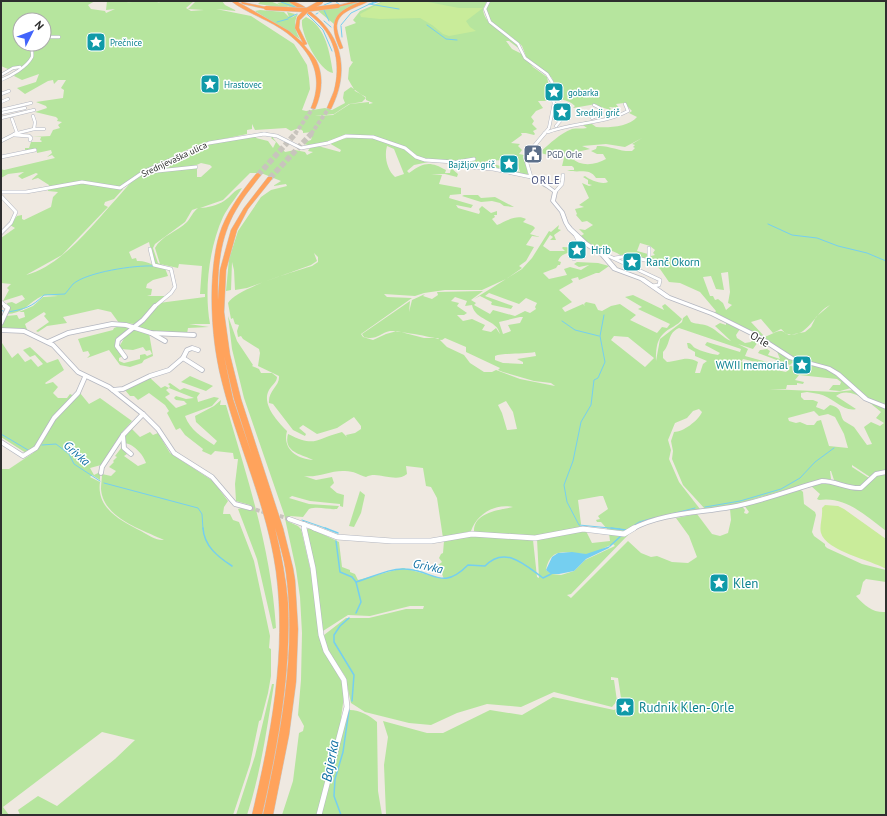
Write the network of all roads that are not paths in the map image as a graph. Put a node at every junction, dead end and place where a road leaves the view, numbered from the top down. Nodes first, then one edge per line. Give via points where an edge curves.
1 (233, 1) edge
2 (237, 1) edge
3 (290, 1) edge
4 (360, 1) edge
5 (367, 1) edge
6 (489, 1) edge
7 (322, 2) edge
8 (52, 37) edge
9 (59, 37) dead end
10 (32, 52) edge
11 (315, 62) junction
12 (21, 67) junction
13 (1, 75) edge
14 (340, 75) junction
15 (1, 80) edge
16 (9, 91) dead end
17 (1, 94) edge
18 (8, 99) dead end
19 (1, 102) edge
20 (31, 104) dead end
21 (594, 104) dead end
22 (625, 104) dead end
23 (25, 108) dead end
24 (313, 108) tunnel mouth
25 (329, 108) tunnel mouth
26 (1, 110) edge
27 (34, 110) dead end
28 (1, 114) edge
29 (1, 118) edge
30 (12, 119) dead end
31 (561, 120) dead end
32 (589, 120) junction
33 (19, 124) dead end
34 (14, 125) junction
35 (44, 129) dead end
36 (551, 129) junction
37 (15, 134) junction
38 (30, 140) dead end
39 (1, 141) edge
40 (36, 150) dead end
41 (1, 157) edge
42 (474, 159) dead end
43 (456, 162) junction
44 (196, 167) dead end
45 (144, 172) junction
46 (258, 175) tunnel mouth
47 (563, 175) dead end
48 (530, 177) junction
49 (270, 178) tunnel mouth
50 (1, 192) edge
51 (555, 192) junction
52 (1, 196) edge
53 (6, 203) junction
54 (1, 205) edge
55 (575, 233) junction
56 (1, 234) edge
57 (649, 248) dead end
58 (150, 249) dead end
59 (594, 249) junction
60 (612, 258) junction
61 (574, 259) dead end
62 (652, 286) junction
63 (1, 302) edge
64 (1, 323) edge
65 (133, 326) junction
66 (1, 330) edge
67 (151, 333) junction
68 (194, 335) dead end
69 (165, 341) dead end
70 (48, 342) junction
71 (198, 350) dead end
72 (126, 358) dead end
73 (183, 358) junction
74 (202, 370) dead end
75 (85, 377) junction
76 (113, 390) junction
77 (886, 407) edge
78 (143, 414) junction
79 (123, 435) junction
80 (1, 442) edge
81 (131, 454) dead end
82 (886, 472) edge
83 (101, 473) dead end
84 (250, 508) tunnel mouth
85 (289, 519) tunnel mouth
86 (304, 524) junction
87 (258, 815) edge
88 (268, 815) edge
89 (319, 815) edge

1 - 11 highway via 288,32
2 - 4 highway, bridge via 266,8 305,10
3 - 14 highway via 311,13 329,32 338,51
5 - 14 highway via 346,11 336,21 343,58
6 - 36 street via 485,9 488,20 520,46 528,61 547,74 552,82 554,103
7 - 11 highway, bridge via 299,18 298,31
8 - 9 street
10 - 12 street
11 - 24 highway via 319,87
12 - 13 street
12 - 15 street via 14,74
14 - 25 highway
16 - 17 street
18 - 19 street
20 - 26 street
21 - 32 street via 602,113
22 - 32 street via 628,111 617,117
23 - 28 street
27 - 29 street
30 - 34 street
31 - 36 street
32 - 36 street
33 - 34 street
34 - 37 street
35 - 37 street via 36,122
36 - 48 street via 525,157
37 - 38 street via 29,136
37 - 39 street
40 - 41 street
42 - 43 street
43 - 45 street, Srednjevaška ulica via 422,160 404,148 373,137 346,136 328,143 301,148 277,136 264,134 210,143
43 - 48 street, Srednjevaška ulica via 469,167
44 - 45 street
45 - 50 street, Srednjevaška ulica via 120,188 82,182 26,192
46 - 87 highway via 237,202 222,234 217,259 215,302 217,334 229,398 267,515 280,571 285,624 283,676 273,749
47 - 51 street via 562,184
48 - 51 street
49 - 88 highway via 251,201 234,229 223,270 221,301 223,332 236,397 276,515 290,576 294,622 293,675 284,746
51 - 55 street, Orle via 553,201 562,212 566,224
52 - 53 street
53 - 54 street
53 - 56 street via 16,212 11,223
55 - 59 street, Orle
55 - 61 street via 581,247
57 - 60 street via 649,261 628,256
58 - 65 street via 154,265 171,269 176,287 156,304 146,318
59 - 60 street, Orle
59 - 62 street, Orle via 615,269 638,276
60 - 62 street, Orle via 660,280 659,285
62 - 77 street, Orle via 668,297 713,314 757,336 791,358 828,368 866,399
63 - 64 street via 8,308
65 - 67 street
65 - 70 street via 112,324 68,333
65 - 72 street via 116,343
66 - 70 street via 24,331
67 - 68 street
67 - 69 street
70 - 75 street
71 - 73 street via 187,350
73 - 74 street
73 - 76 street via 169,370 123,389
75 - 76 street
75 - 80 street via 78,393 54,418 34,450 23,456
76 - 78 street
78 - 79 street
78 - 84 street via 158,429 174,453 212,477 234,504
79 - 81 street via 124,448
79 - 83 street via 102,467
82 - 86 street via 876,474 862,488 822,481 732,507 686,513 640,526 624,534 583,529 546,538 472,534 431,541 392,541 337,537
85 - 86 street
86 - 89 street via 322,635 326,651 344,680 348,707

